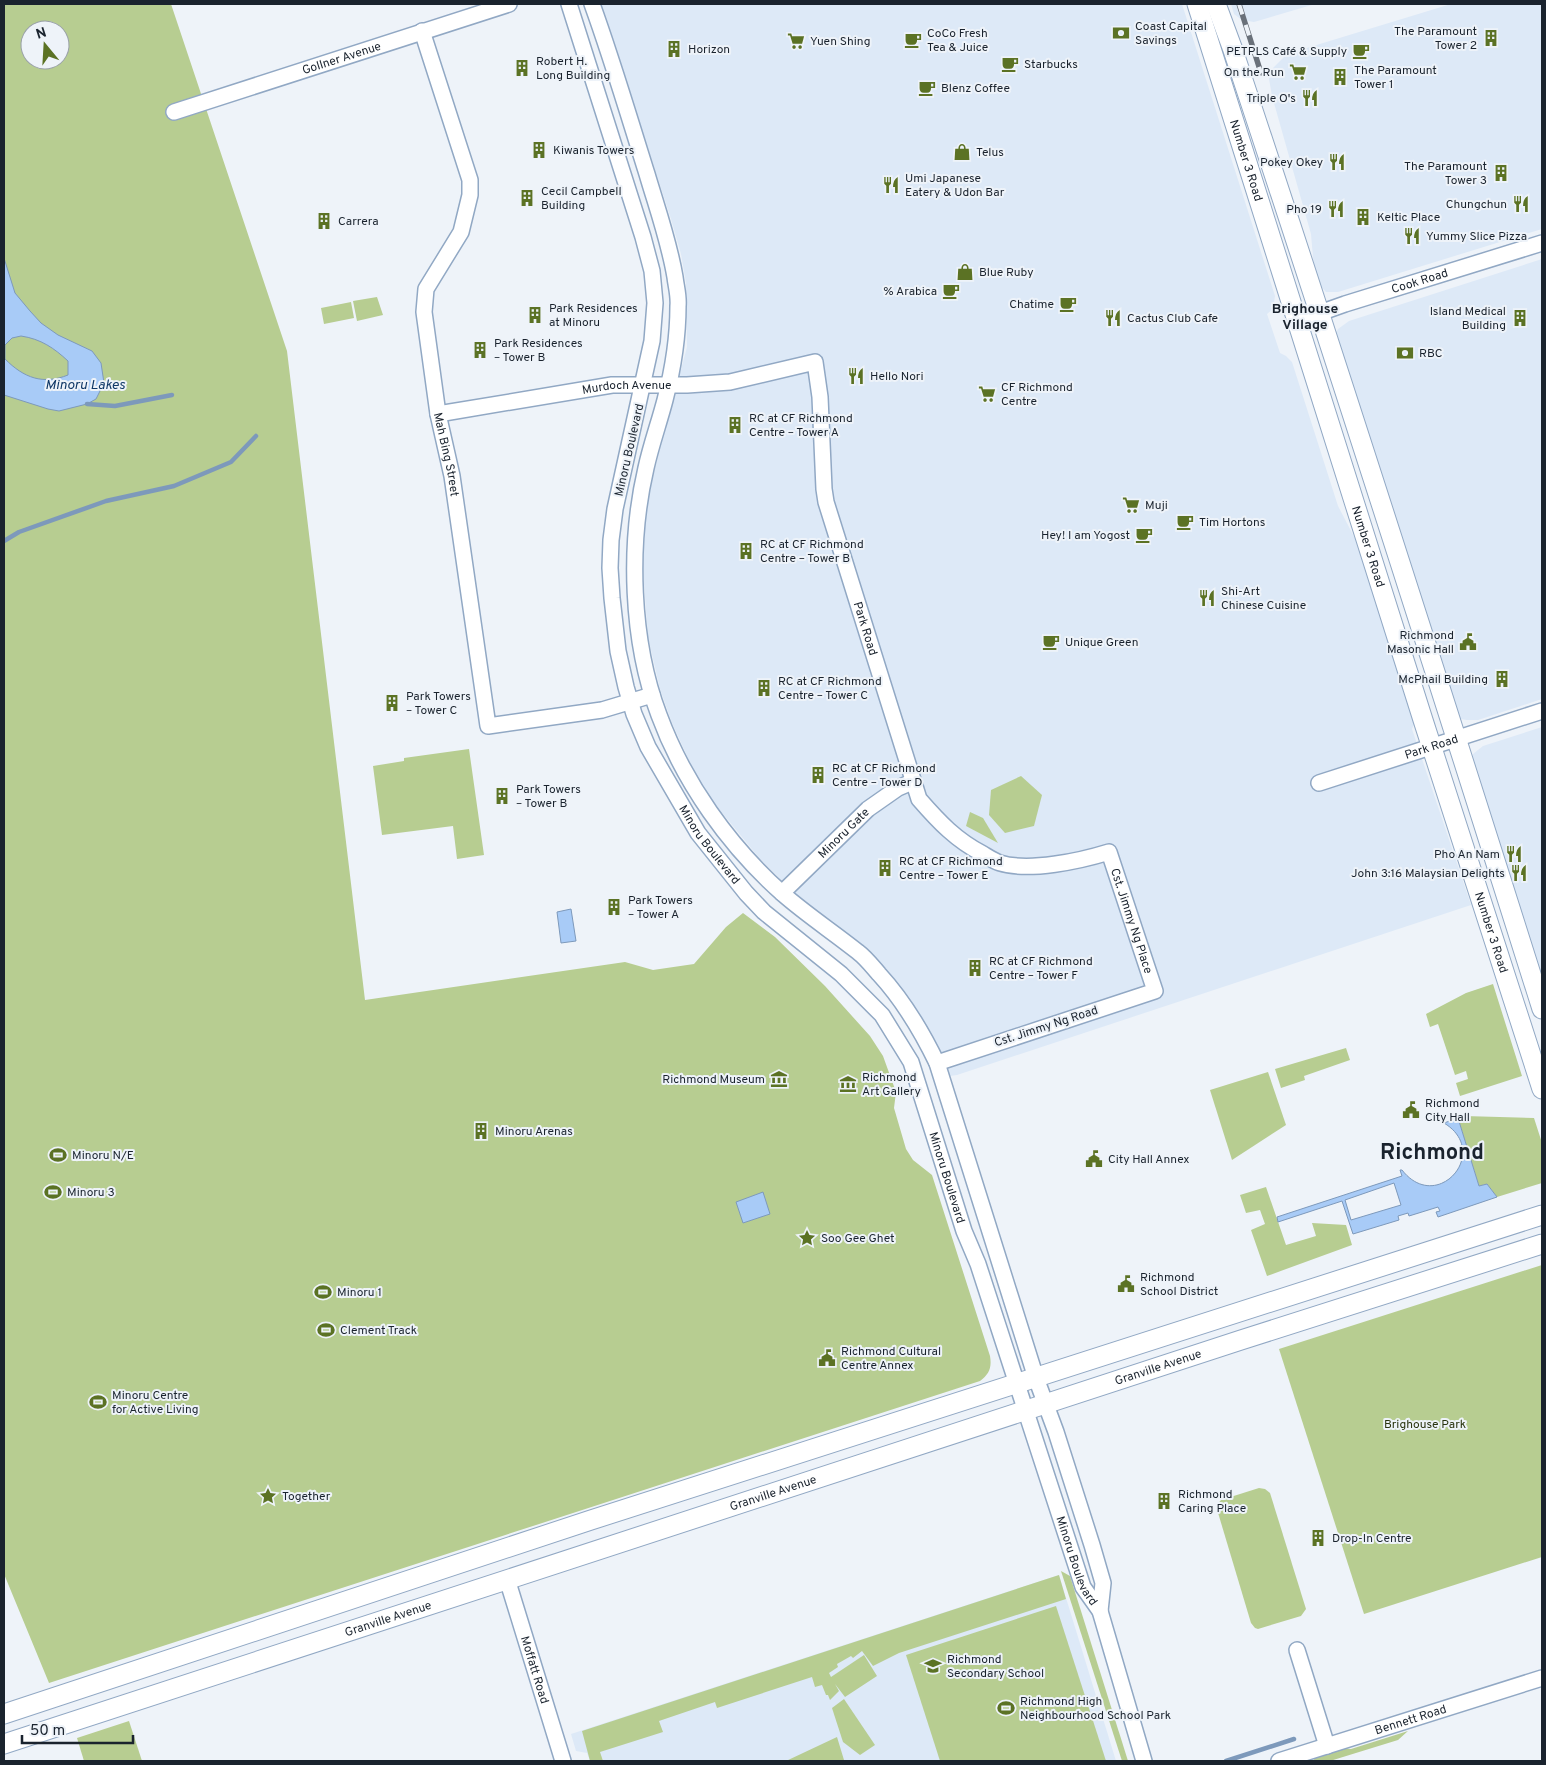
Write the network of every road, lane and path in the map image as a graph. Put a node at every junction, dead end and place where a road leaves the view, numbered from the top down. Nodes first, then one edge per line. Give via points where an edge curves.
1 (509, 4) edge
2 (569, 4) edge
3 (592, 4) edge
4 (1197, 4) edge
5 (1216, 4) edge
6 (422, 31) junction
7 (174, 112) dead end
8 (1542, 243) edge
9 (1320, 313) junction
10 (1297, 321) junction
11 (815, 362) joint
12 (643, 384) junction
13 (669, 384) junction
14 (438, 414) junction
15 (652, 695) junction
16 (630, 702) junction
17 (1542, 711) edge
18 (1456, 738) junction
19 (1431, 747) junction
20 (912, 782) junction
21 (1319, 783) dead end
22 (1109, 852) joint
23 (782, 894) junction
24 (1155, 991) joint
25 (1542, 1009) edge
26 (937, 1063) junction
27 (1542, 1089) edge
28 (1542, 1215) edge
29 (1542, 1244) edge
30 (1036, 1378) junction
31 (1017, 1384) junction
32 (1046, 1404) junction
33 (1026, 1410) junction
34 (507, 1579) junction
35 (1100, 1611) junction
36 (1297, 1650) dead end
37 (1542, 1678) edge
38 (4, 1714) edge
39 (4, 1744) edge
40 (1327, 1746) junction
41 (563, 1761) edge
42 (1144, 1761) edge
43 (1279, 1761) edge

1 - 6 street, Gollner Avenue
2 - 12 street, Minoru Boulevard via 652,271 655,303 652,341
3 - 13 street, Minoru Boulevard via 670,247 679,302 677,344
4 - 10 main road, Number 3 Road
5 - 9 main road, Number 3 Road
6 - 7 street, Gollner Avenue
6 - 14 street, Mah Bing Street via 470,180 470,195 461,232 426,289 424,312
8 - 9 street, Cook Road
9 - 10 street, Cook Road
9 - 18 main road, Number 3 Road
10 - 19 main road, Number 3 Road
11 - 13 street, Murdoch Avenue via 730,382
11 - 20 street, Park Road via 826,502
12 - 13 street, Murdoch Avenue
12 - 14 street, Murdoch Avenue via 612,385
12 - 16 street, Minoru Boulevard via 611,540 610,568 618,651
13 - 15 street, Minoru Boulevard via 645,469 635,556 642,650
14 - 16 street, Mah Bing Street via 452,476 488,726 602,710
15 - 16 street, Mah Bing Street
15 - 23 street, Minoru Boulevard via 666,731 699,795 738,850
16 - 31 street, Minoru Boulevard via 648,747 698,834 764,912 841,974 882,1015 911,1062 964,1231
17 - 18 street, Park Road
18 - 19 street, Park Road
18 - 25 main road, Number 3 Road
19 - 21 street, Park Road
19 - 27 main road, Number 3 Road
20 - 22 street, Park Road via 919,799 960,841 1000,863 1045,865
20 - 23 street, Minoru Gate via 868,809
22 - 24 street, Cst. Jimmy Ng Place
23 - 26 street, Minoru Boulevard via 860,954 886,981 925,1037
24 - 26 street, Cst. Jimmy Ng Road
26 - 30 street, Minoru Boulevard
28 - 30 main road
29 - 32 main road, Granville Avenue
30 - 31 main road
30 - 32 street, Minoru Boulevard
31 - 33 street, Minoru Boulevard
31 - 38 main road
32 - 33 main road, Granville Avenue
32 - 35 street, Minoru Boulevard via 1103,1583
33 - 34 main road, Granville Avenue
33 - 35 street, Minoru Boulevard via 1083,1587
34 - 39 main road, Granville Avenue
34 - 41 street, Moffatt Road
35 - 42 street, Minoru Boulevard
36 - 40 street
37 - 40 street, Bennett Road
40 - 43 street, Bennett Road

